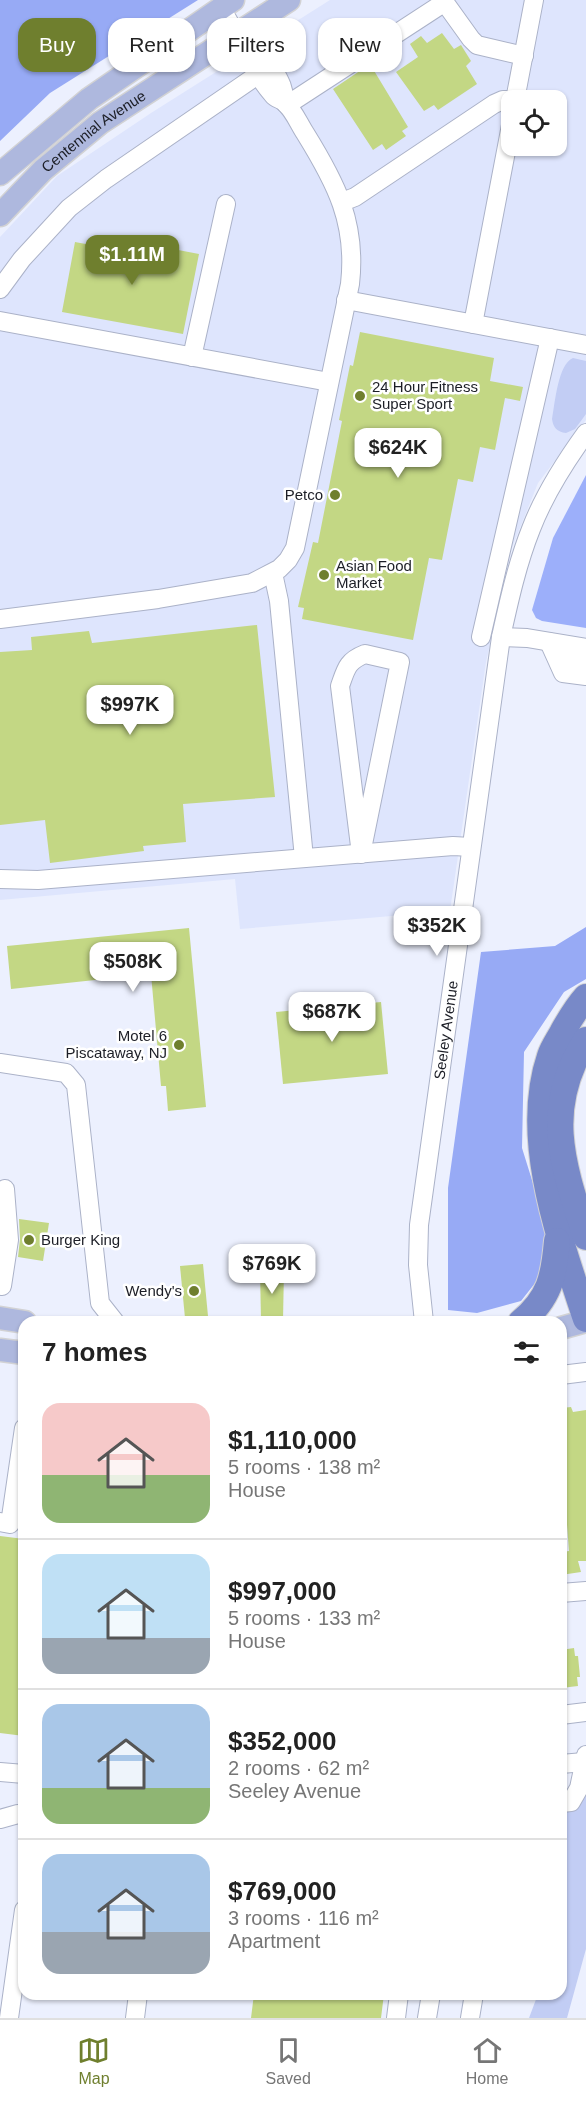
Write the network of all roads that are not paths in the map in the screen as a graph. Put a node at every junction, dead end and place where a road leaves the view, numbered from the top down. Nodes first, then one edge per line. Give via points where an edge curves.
1 (534, 0) edge
2 (444, 1) edge
3 (227, 4) edge
4 (280, 6) edge
5 (262, 18) edge
6 (207, 53) edge
7 (524, 56) junction
8 (259, 74) joint
9 (517, 90) edge
10 (501, 101) edge
11 (285, 103) junction
12 (505, 156) edge
13 (0, 174) edge
14 (342, 202) junction
15 (226, 204) dead end
16 (0, 215) edge
17 (0, 288) edge
18 (346, 300) junction
19 (0, 321) edge
20 (473, 324) junction
21 (550, 338) junction
22 (586, 345) edge
23 (192, 357) junction
24 (329, 382) junction
25 (586, 433) edge
26 (273, 573) junction
27 (0, 619) edge
28 (501, 637) junction
29 (481, 638) dead end
30 (586, 641) edge
31 (549, 642) junction
32 (586, 648) edge
33 (586, 655) edge
34 (586, 662) edge
35 (586, 669) edge
36 (586, 676) edge
37 (471, 847) junction
38 (361, 854) junction
39 (304, 858) junction
40 (0, 879) edge
41 (586, 998) edge
42 (586, 1040) edge
43 (0, 1064) edge
44 (4, 1190) dead end
45 (573, 1194) junction
46 (586, 1216) edge
47 (558, 1228) junction
48 (586, 1237) edge
49 (2, 1286) dead end
50 (110, 1316) edge
51 (423, 1316) edge
52 (527, 1316) edge
53 (0, 1318) edge
54 (586, 1320) edge
55 (18, 1321) edge
56 (567, 1326) edge
57 (0, 1350) edge
58 (18, 1352) edge
59 (586, 1372) edge
60 (567, 1374) edge
61 (18, 1472) edge
62 (11, 1524) edge
63 (586, 1591) edge
64 (567, 1593) edge
65 (586, 1712) edge
66 (567, 1714) edge
67 (585, 1759) edge
68 (567, 1763) edge
69 (0, 1772) edge
70 (18, 1774) edge
71 (567, 1803) edge
72 (18, 1814) edge
73 (0, 1819) edge
74 (18, 1950) edge
75 (137, 2000) edge
76 (398, 2000) edge
77 (430, 2000) edge
78 (473, 2000) edge
79 (0, 2017) edge
80 (8, 2018) edge
81 (135, 2018) edge
82 (396, 2018) edge
83 (428, 2018) edge
84 (470, 2018) edge

1 - 7 street
2 - 7 street via 477,45
2 - 11 street
3 - 13 main road, Centennial Avenue via 89,99
4 - 5 main road, Centennial Avenue
4 - 11 street via 264,42 267,58 285,91
6 - 16 main road, Centennial Avenue via 100,123 44,170
7 - 9 street
8 - 11 street via 274,97
8 - 17 street via 69,208
10 - 14 street
11 - 14 street via 323,162
12 - 20 street
14 - 18 street via 353,261
15 - 23 street
18 - 20 street
18 - 24 street
19 - 23 street
20 - 21 street
21 - 22 street
21 - 29 street
23 - 24 street
24 - 26 street via 295,548
25 - 28 street, Seeley Avenue via 530,530
26 - 27 street via 252,583 158,599
26 - 39 street
28 - 31 street
28 - 37 street, Seeley Avenue
30 - 31 street via 568,638
31 - 32 street
31 - 33 street via 569,653
31 - 34 street via 568,659
31 - 35 street via 567,666
31 - 36 street via 563,673
37 - 38 street
37 - 51 street, Seeley Avenue via 419,1225
38 - 38 street via 400,662 365,654 353,658 340,686
38 - 39 street
39 - 40 street via 38,880
41 - 47 highway via 576,1007 551,1055 541,1101 541,1150
42 - 45 highway via 566,1081 560,1115 563,1160
43 - 50 street via 66,1073 76,1085 100,1303
44 - 49 street via 9,1240
45 - 46 highway
45 - 48 highway
47 - 52 highway via 554,1271 545,1297
47 - 54 highway
53 - 55 main road
54 - 56 main road
57 - 58 main road
59 - 60 street
61 - 62 street
63 - 64 street
65 - 66 street
67 - 68 street
67 - 71 street via 579,1788 572,1803
69 - 70 street
72 - 73 street
74 - 80 street
75 - 81 street
76 - 82 street
77 - 83 street
78 - 84 street
79 - 80 street

